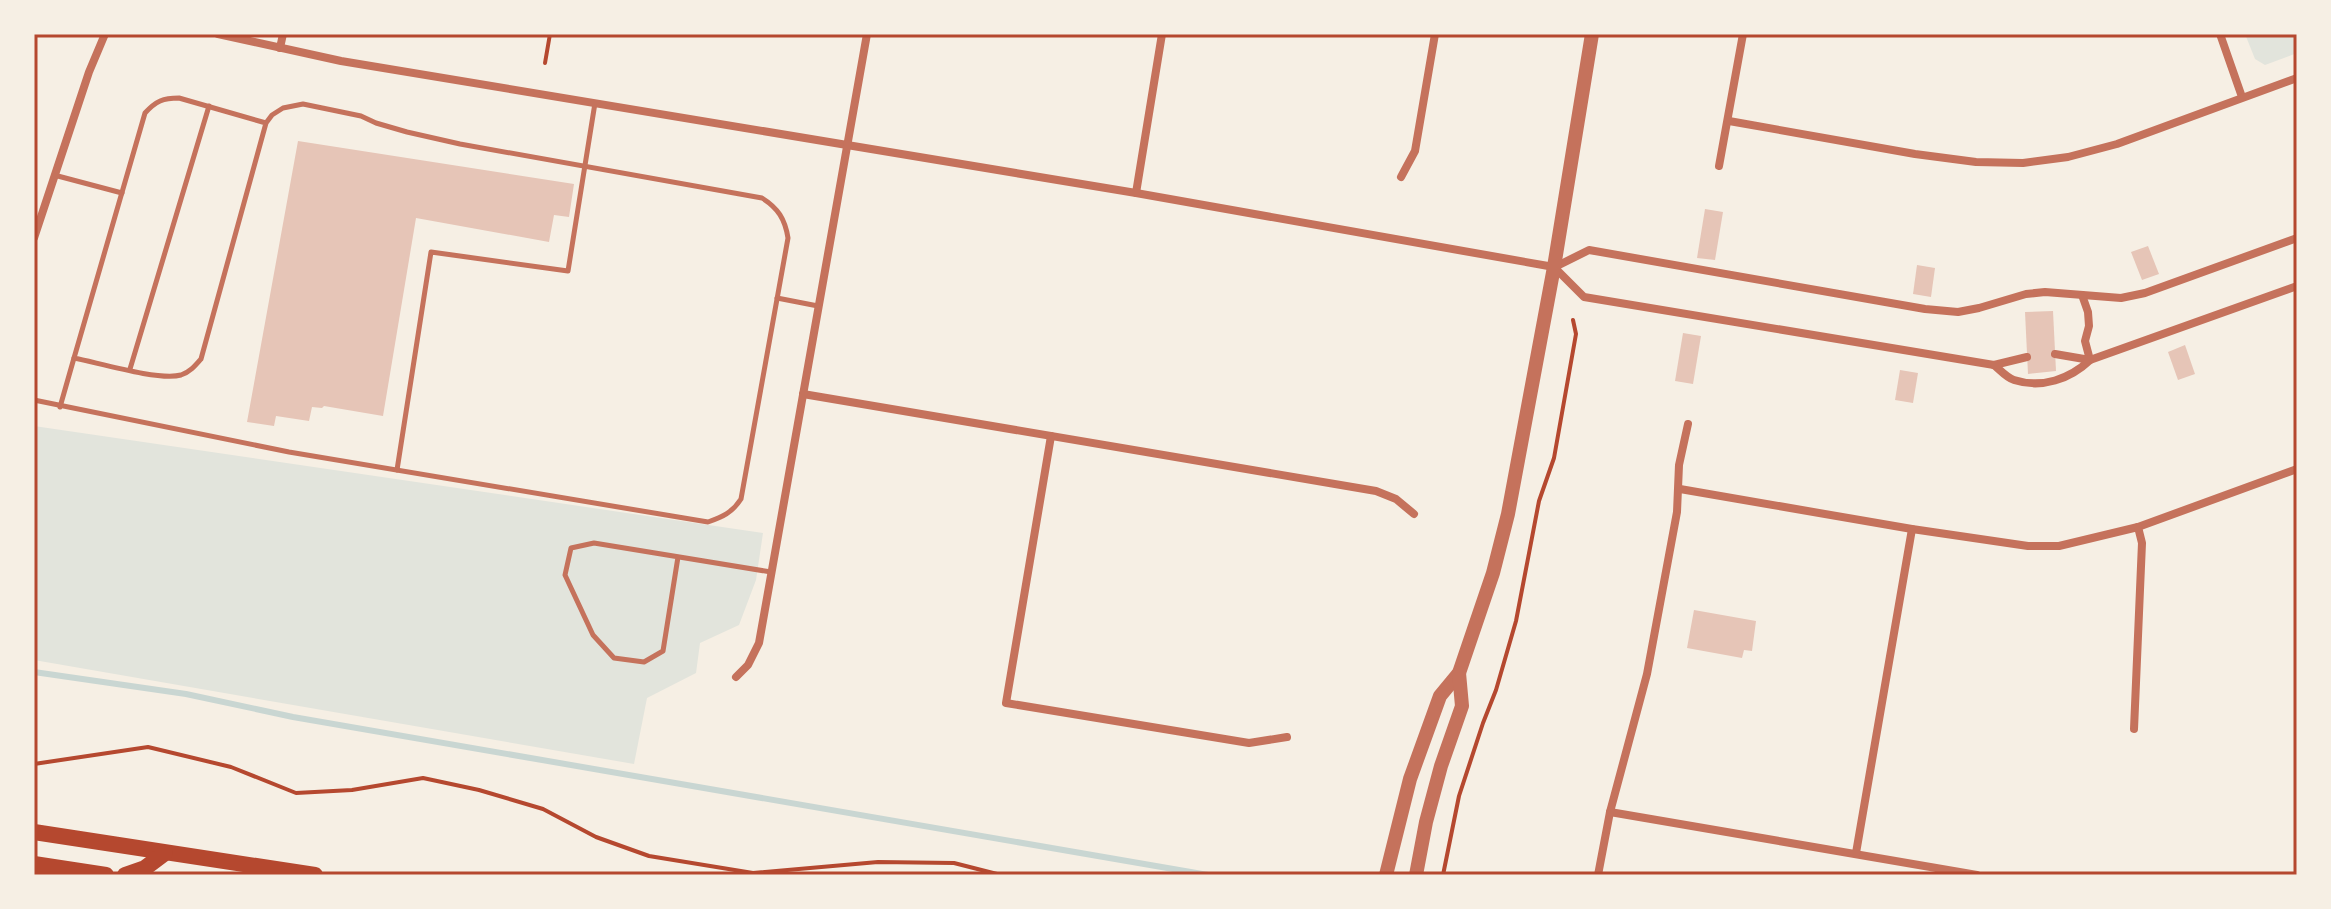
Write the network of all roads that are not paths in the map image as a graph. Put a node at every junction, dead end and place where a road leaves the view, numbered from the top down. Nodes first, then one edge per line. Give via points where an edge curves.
1 (105, 34) edge
2 (218, 34) edge
3 (283, 34) edge
4 (867, 34) edge
5 (1162, 34) edge
6 (1435, 34) edge
7 (1592, 34) edge
8 (1743, 34) edge
9 (2220, 34) edge
10 (280, 48) junction
11 (2297, 78) edge
12 (2242, 97) junction
13 (595, 102) junction
14 (209, 106) junction
15 (1729, 121) junction
16 (266, 123) junction
17 (847, 145) junction
18 (585, 166) junction
19 (1719, 166) dead end
20 (54, 175) junction
21 (1401, 177) dead end
22 (122, 193) junction
23 (1136, 193) junction
24 (34, 238) edge
25 (2297, 238) edge
26 (1554, 267) junction
27 (2297, 286) edge
28 (2082, 295) junction
29 (777, 298) junction
30 (818, 306) junction
31 (2055, 354) dead end
32 (2027, 357) dead end
33 (74, 358) junction
34 (2090, 360) junction
35 (1994, 365) junction
36 (130, 369) junction
37 (803, 394) junction
38 (34, 400) edge
39 (60, 407) junction
40 (1688, 424) dead end
41 (1051, 436) junction
42 (2297, 469) edge
43 (396, 470) junction
44 (1680, 489) junction
45 (1414, 514) dead end
46 (2138, 527) junction
47 (1912, 529) junction
48 (678, 557) junction
49 (771, 572) junction
50 (1459, 673) junction
51 (736, 677) dead end
52 (2134, 729) dead end
53 (1287, 737) dead end
54 (1610, 812) junction
55 (34, 832) edge
56 (165, 853) junction
57 (1856, 853) junction
58 (34, 864) edge
59 (106, 875) edge
60 (125, 875) edge
61 (315, 875) edge
62 (1386, 875) edge
63 (1416, 875) edge
64 (1598, 875) edge
65 (1977, 875) edge

1 - 20 street
2 - 10 street
3 - 10 street
4 - 17 street
5 - 23 street
6 - 21 street via 1415,151
7 - 26 street
8 - 15 street
9 - 12 street
10 - 13 street
11 - 12 street
12 - 15 street via 2117,144 2023,163 1915,154
13 - 17 street
13 - 18 lane
14 - 16 lane
14 - 22 lane via 179,98 154,103 145,113
14 - 36 lane
15 - 19 street
16 - 18 lane via 283,108 303,104 407,132
16 - 36 lane via 201,359 179,376
17 - 23 street
17 - 30 street
18 - 29 lane via 762,198 784,220 788,238
18 - 43 lane via 568,271 431,252
20 - 22 lane
20 - 24 street
22 - 33 lane
23 - 26 street
25 - 28 street via 2145,293 2121,298
26 - 28 street via 1589,250 1958,312 2026,294
26 - 35 street via 1584,297
26 - 50 street via 1508,514
27 - 34 street
28 - 34 street
29 - 30 lane
29 - 43 lane via 741,499 722,517 708,522
30 - 37 street
31 - 34 street
32 - 35 street
33 - 36 lane
33 - 39 lane
34 - 35 street via 2069,376 2035,383 2012,380
37 - 41 street
37 - 49 street
38 - 39 lane
39 - 43 lane
40 - 44 street
41 - 45 street via 1376,491
41 - 53 street via 1006,703 1249,743
42 - 46 street
44 - 47 street
44 - 54 street via 1647,674
46 - 47 street via 2059,546
46 - 52 street via 2142,543
47 - 57 street
48 - 48 lane via 594,543 571,548 565,575 593,635 614,658 644,662 663,651
48 - 49 lane
49 - 51 street via 759,643
50 - 62 street via 1440,696 1410,779
50 - 63 street via 1462,706 1441,766
54 - 57 street
54 - 64 street
55 - 56 main road
56 - 60 main road
56 - 61 main road
57 - 65 street
58 - 59 main road

